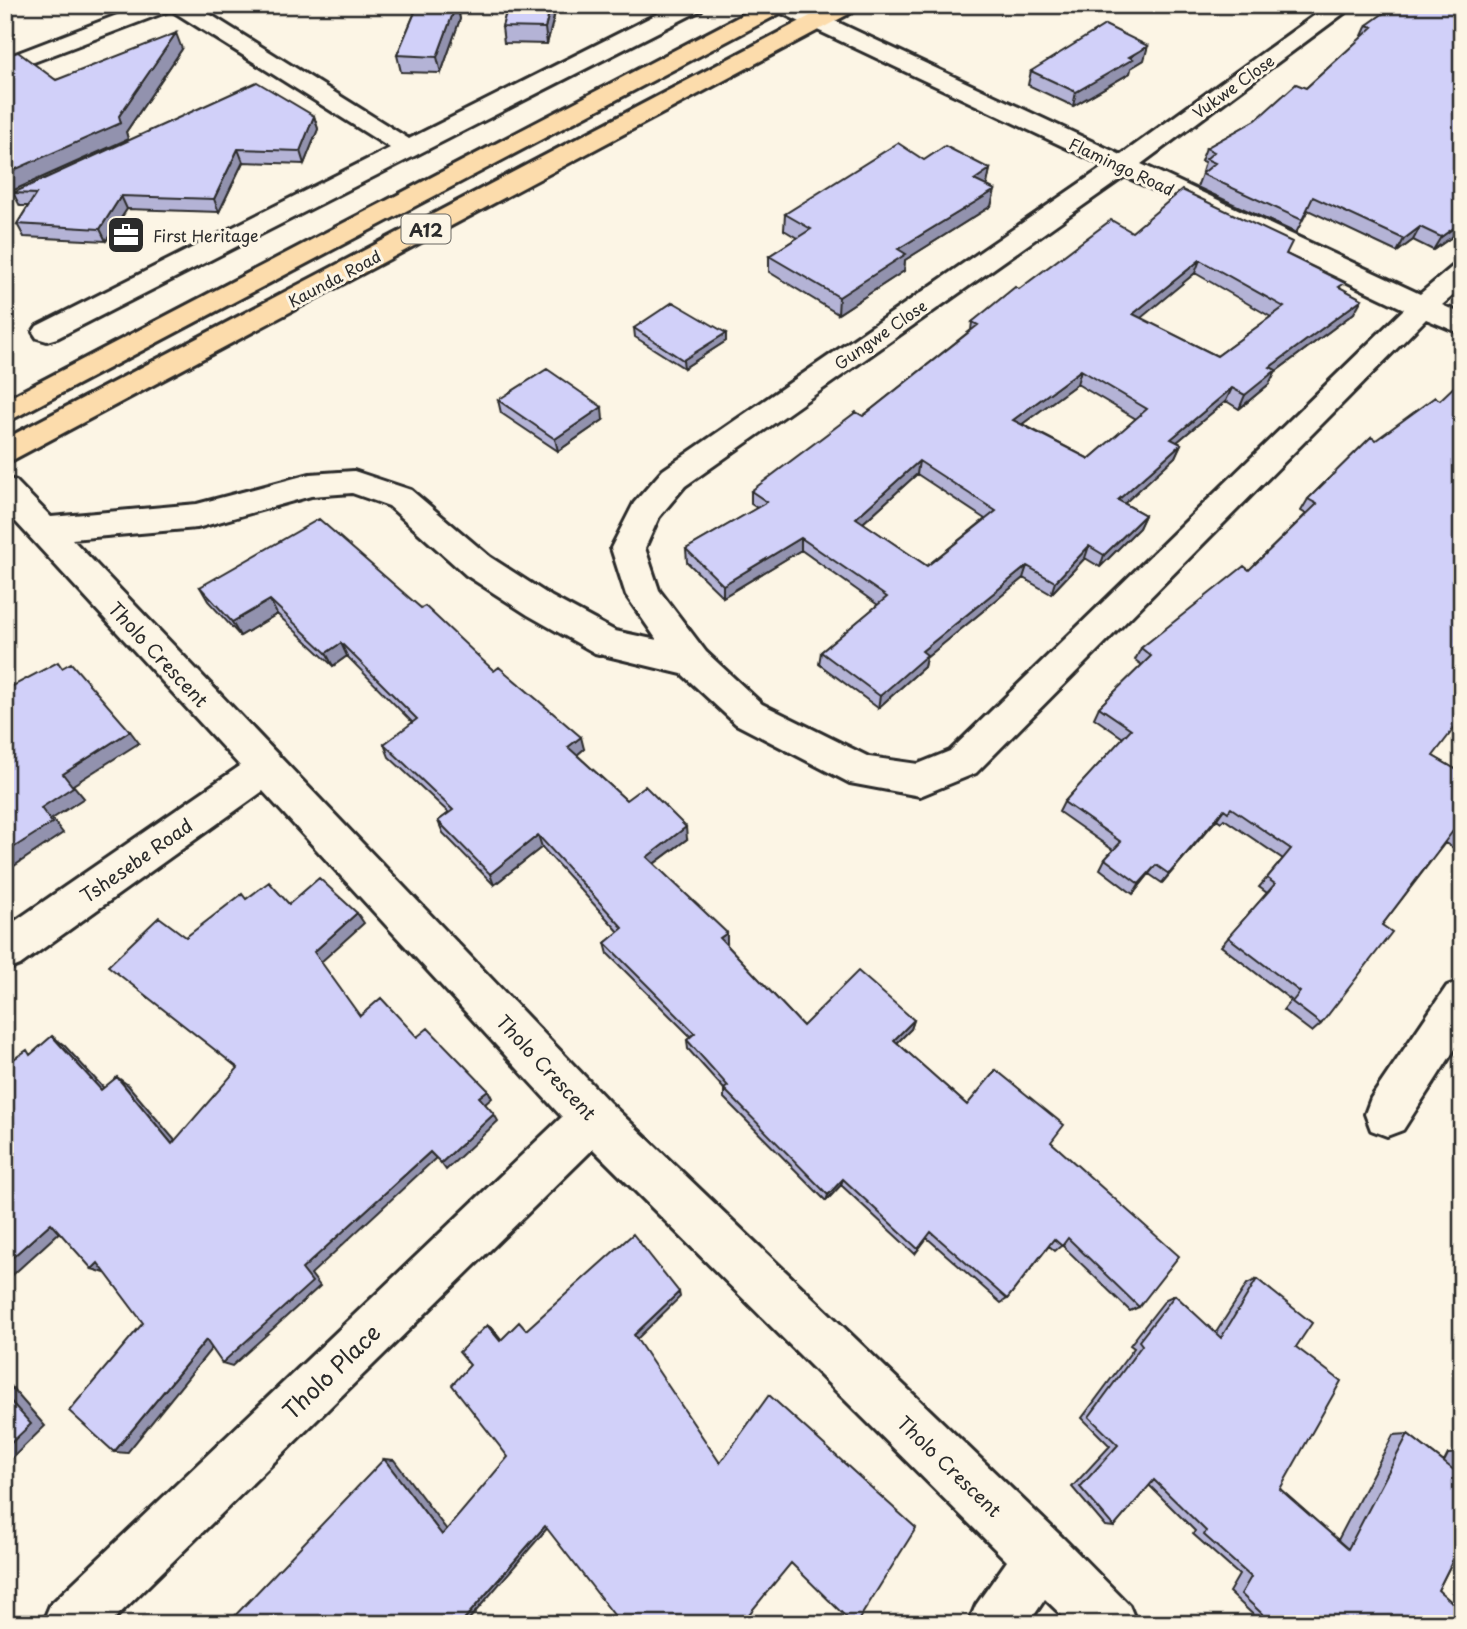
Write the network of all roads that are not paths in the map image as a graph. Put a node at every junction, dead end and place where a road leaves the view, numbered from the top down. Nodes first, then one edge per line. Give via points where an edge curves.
1 (164, 5) edge
2 (179, 5) edge
3 (693, 5) edge
4 (781, 5) edge
5 (848, 5) edge
6 (1344, 5) edge
7 (816, 22) junction
8 (5, 66) edge
9 (407, 148) junction
10 (1122, 166) junction
11 (1462, 273) edge
12 (1422, 307) junction
13 (1462, 325) edge
14 (47, 332) dead end
15 (5, 413) edge
16 (5, 453) edge
17 (5, 489) edge
18 (41, 530) junction
19 (693, 662) junction
20 (267, 767) junction
21 (5, 952) edge
22 (1462, 1000) edge
23 (1387, 1114) dead end
24 (593, 1118) junction
25 (1043, 1556) junction
26 (69, 1624) edge
27 (995, 1624) edge
28 (1110, 1624) edge

1 - 8 street
2 - 9 street
3 - 9 street
4 - 7 street, Flamingo Road
4 - 15 main road, A12
5 - 7 main road, Kaunda Road / A12
6 - 10 street, Vukwe Close
7 - 10 street, Flamingo Road
7 - 16 main road, Kaunda Road / A12
9 - 14 street
10 - 12 street, Flamingo Road
10 - 19 street, Gungwe Close via 674,478 645,511 628,548 643,595
11 - 12 street, Gungwe Close
12 - 13 street, Flamingo Road
12 - 19 street, Gungwe Close via 963,762 920,780 863,772 749,714
17 - 18 street, Tholo Crescent
18 - 19 street via 197,516 310,485 354,482 400,498 478,566 607,643
18 - 20 street, Tholo Crescent
20 - 21 street, Tshesebe Road
20 - 24 street, Tholo Crescent
22 - 23 street
24 - 25 street, Tholo Crescent
24 - 26 street, Tholo Place
25 - 27 street
25 - 28 street, Tholo Crescent

